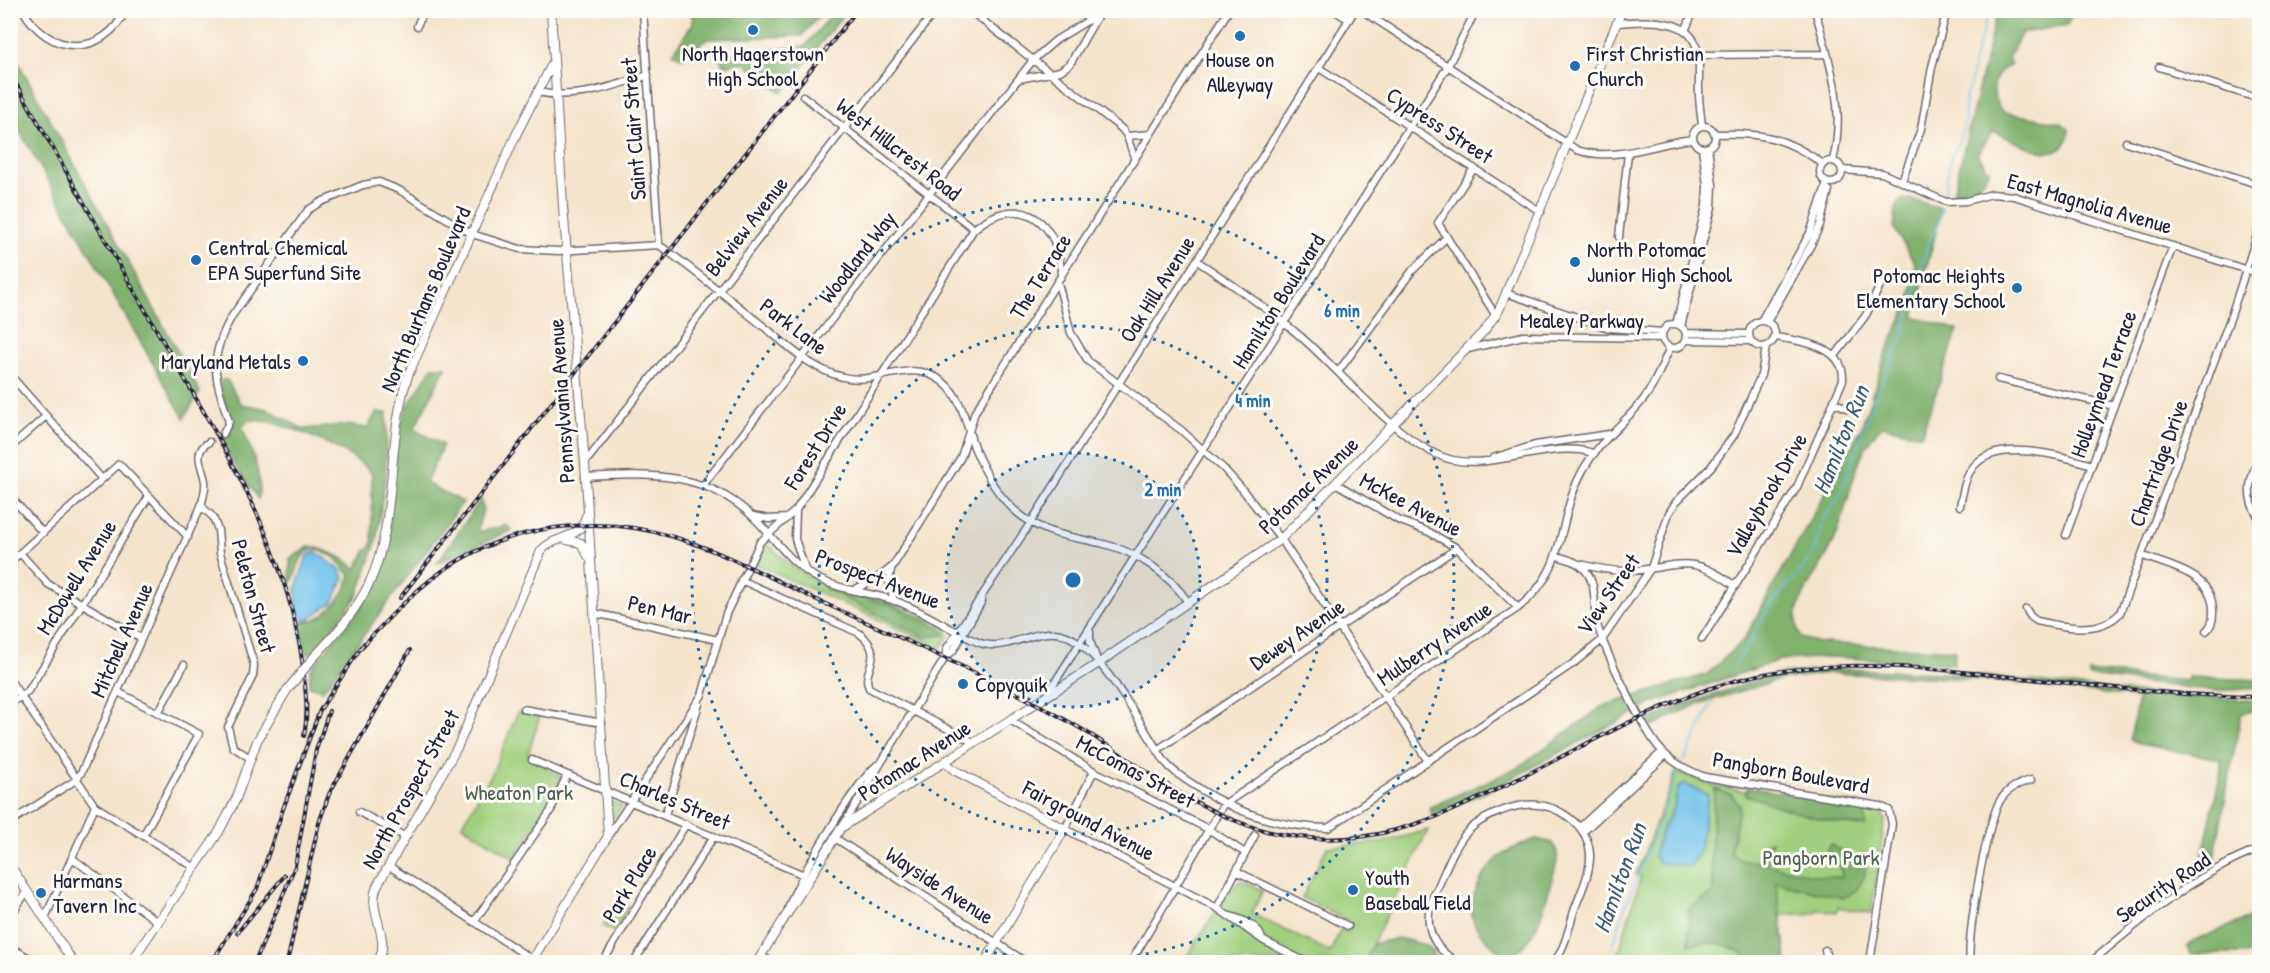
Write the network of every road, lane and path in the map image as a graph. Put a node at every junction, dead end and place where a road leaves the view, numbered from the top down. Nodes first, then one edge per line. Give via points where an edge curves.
1 (23, 10) edge
2 (126, 10) edge
3 (424, 10) edge
4 (551, 10) edge
5 (643, 10) edge
6 (936, 10) edge
7 (969, 10) edge
8 (1229, 10) edge
9 (1334, 10) edge
10 (1355, 10) edge
11 (1361, 10) edge
12 (1476, 10) edge
13 (1622, 10) edge
14 (1694, 10) edge
15 (1815, 10) edge
16 (1926, 10) edge
17 (2253, 10) edge
18 (1099, 13) edge
19 (2259, 13) edge
20 (1946, 14) edge
21 (1349, 20) junction
22 (1617, 22) junction
23 (417, 26) dead end
24 (1685, 31) junction
25 (1827, 54) junction
26 (1700, 55) junction
27 (554, 58) junction
28 (1033, 60) junction
29 (1448, 66) junction
30 (2159, 67) dead end
31 (1319, 68) junction
32 (1051, 73) junction
33 (648, 75) junction
34 (1016, 80) junction
35 (537, 92) junction
36 (557, 96) junction
37 (803, 96) dead end
38 (2259, 99) edge
39 (1702, 126) junction
40 (1410, 127) junction
41 (844, 129) junction
42 (1151, 134) junction
43 (1715, 134) junction
44 (1127, 136) junction
45 (1693, 139) junction
46 (2126, 142) dead end
47 (1569, 144) junction
48 (1705, 148) junction
49 (1628, 153) junction
50 (1135, 160) junction
51 (1833, 161) junction
52 (1823, 164) junction
53 (1473, 168) junction
54 (1842, 170) junction
55 (1902, 181) junction
56 (1828, 183) junction
57 (2259, 185) edge
58 (928, 195) junction
59 (1541, 212) junction
60 (2259, 226) edge
61 (974, 229) junction
62 (472, 234) junction
63 (1447, 237) junction
64 (1619, 237) dead end
65 (659, 245) junction
66 (2173, 246) junction
67 (568, 250) junction
68 (1197, 261) junction
69 (2245, 269) junction
70 (2259, 274) edge
71 (1884, 277) dead end
72 (1060, 280) junction
73 (719, 291) junction
74 (1506, 293) junction
75 (1496, 316) junction
76 (1764, 322) junction
77 (1284, 324) junction
78 (1679, 325) junction
79 (1663, 335) junction
80 (1686, 336) junction
81 (1775, 337) junction
82 (1750, 338) junction
83 (1670, 347) junction
84 (1766, 347) junction
85 (1467, 349) junction
86 (1835, 356) junction
87 (802, 357) junction
88 (1338, 372) junction
89 (10, 375) edge
90 (881, 376) junction
91 (1998, 379) dead end
92 (1118, 385) junction
93 (1835, 403) junction
94 (2114, 406) junction
95 (1852, 410) dead end
96 (46, 416) junction
97 (1394, 424) junction
98 (968, 430) junction
99 (223, 434) dead end
100 (1609, 434) junction
101 (209, 442) tunnel mouth
102 (10, 448) edge
103 (1204, 450) junction
104 (1593, 453) junction
105 (2259, 454) edge
106 (1487, 460) junction
107 (585, 463) junction
108 (2092, 465) junction
109 (585, 477) junction
110 (102, 479) junction
111 (704, 484) junction
112 (1337, 484) junction
113 (10, 496) edge
114 (149, 496) junction
115 (201, 506) junction
116 (1960, 506) dead end
117 (796, 510) junction
118 (587, 511) junction
119 (752, 516) junction
120 (788, 518) junction
121 (2259, 519) edge
122 (1031, 522) junction
123 (43, 533) junction
124 (768, 535) junction
125 (2066, 535) dead end
126 (188, 537) junction
127 (1281, 539) junction
128 (553, 541) junction
129 (1457, 548) junction
130 (20, 553) junction
131 (1557, 556) junction
132 (2143, 556) junction
133 (1137, 558) junction
134 (10, 562) edge
135 (591, 564) junction
136 (1579, 564) junction
137 (893, 566) junction
138 (1651, 568) junction
139 (806, 572) junction
140 (741, 580) junction
141 (1735, 586) junction
142 (855, 590) junction
143 (894, 601) junction
144 (1188, 602) junction
145 (80, 604) junction
146 (1518, 608) junction
147 (2026, 609) dead end
148 (594, 613) junction
149 (1338, 628) junction
150 (1091, 629) junction
151 (2206, 631) dead end
152 (960, 633) junction
153 (141, 638) junction
154 (1702, 639) dead end
155 (718, 640) junction
156 (1602, 640) junction
157 (1081, 644) junction
158 (1099, 663) junction
159 (183, 665) dead end
160 (10, 680) edge
161 (118, 692) junction
162 (702, 695) junction
163 (21, 697) junction
164 (1045, 698) junction
165 (1385, 698) junction
166 (10, 704) edge
167 (523, 709) dead end
168 (913, 710) junction
169 (158, 713) junction
170 (1010, 720) junction
171 (602, 723) junction
172 (975, 743) junction
173 (1157, 750) junction
174 (1664, 754) junction
175 (250, 758) junction
176 (532, 760) dead end
177 (1428, 761) junction
178 (945, 762) junction
179 (878, 765) junction
180 (1094, 771) junction
181 (567, 775) junction
182 (76, 780) junction
183 (2031, 780) dead end
184 (606, 789) junction
185 (630, 801) junction
186 (1223, 805) junction
187 (95, 806) junction
188 (358, 812) dead end
189 (665, 815) junction
190 (10, 822) edge
191 (686, 824) junction
192 (841, 828) junction
193 (1065, 829) junction
194 (1208, 829) junction
195 (1582, 830) junction
196 (144, 834) junction
197 (1255, 835) dead end
198 (609, 836) junction
199 (714, 836) junction
200 (832, 836) junction
201 (406, 837) junction
202 (2259, 849) edge
203 (1245, 853) junction
204 (72, 858) junction
205 (10, 865) edge
206 (389, 866) junction
207 (194, 867) junction
208 (1236, 871) junction
209 (804, 875) junction
210 (1178, 887) junction
211 (27, 891) junction
212 (1217, 908) junction
213 (10, 917) edge
214 (45, 918) junction
215 (785, 918) junction
216 (158, 922) junction
217 (474, 922) junction
218 (1348, 926) dead end
219 (996, 943) junction
220 (10, 947) edge
221 (1825, 950) dead end
222 (759, 959) edge
223 (533, 962) edge
224 (36, 963) edge
225 (73, 963) edge
226 (131, 963) edge
227 (378, 963) edge
228 (603, 963) edge
229 (634, 963) edge
230 (772, 963) edge
231 (985, 963) edge
232 (1026, 963) edge
233 (1131, 963) edge
234 (1306, 963) edge
235 (1458, 963) edge
236 (1554, 963) edge
237 (1828, 963) edge
238 (1870, 963) edge
239 (1970, 963) edge
240 (2091, 963) edge

1 - 2 street via 35,28 52,40 86,45 105,37
3 - 23 street
4 - 27 main road, Pennsylvania Avenue
5 - 33 street, Saint Clair Street
6 - 41 street, Belview Avenue
7 - 28 street
8 - 42 street, The Terrace
9 - 21 street
10 - 21 street, Oak Hill Avenue
11 - 29 street
12 - 29 street, Hamilton Boulevard
13 - 22 main road, Potomac Avenue
14 - 24 street
15 - 25 street
16 - 20 street
17 - 19 street
18 - 28 street, Woodland Way
18 - 32 street, Woodland Way via 1070,64
20 - 55 street via 1921,129
21 - 31 street, Oak Hill Avenue
22 - 24 street via 1659,22
22 - 47 main road, Potomac Avenue
24 - 26 street
25 - 26 street
25 - 51 street via 1839,105 1840,126
26 - 39 street
27 - 35 main road, North Burhans Boulevard
27 - 36 main road, Pennsylvania Avenue
28 - 32 street
28 - 34 street, Woodland Way
29 - 40 street, Hamilton Boulevard
29 - 47 street
30 - 38 street
31 - 40 street, Cypress Street
31 - 68 street, Oak Hill Avenue
32 - 34 street, Woodland Way
32 - 44 street
33 - 36 street via 603,90
33 - 65 street, Saint Clair Street
34 - 58 street, Woodland Way
35 - 36 street
35 - 62 main road, North Burhans Boulevard
36 - 67 main road, Pennsylvania Avenue
37 - 41 street, West Hillcrest Road
39 - 43 street
39 - 45 street via 1695,130
40 - 53 street, Cypress Street
40 - 77 street, Hamilton Boulevard
41 - 58 street, West Hillcrest Road
41 - 73 street, Belview Avenue
42 - 44 street
42 - 50 street, The Terrace
43 - 48 street via 1713,144
43 - 52 street via 1750,133 1778,138
44 - 50 street
45 - 48 street
45 - 49 street
46 - 57 street
47 - 49 street via 1597,155
47 - 59 main road, Potomac Avenue
48 - 78 street via 1713,185 1712,207
49 - 64 street
50 - 72 street, The Terrace
51 - 52 street
51 - 54 street
52 - 56 street via 1820,175
53 - 59 street, Cypress Street
53 - 63 street via 1437,223
54 - 55 street, East Magnolia Avenue via 1870,171
54 - 56 street via 1839,180
55 - 66 street, East Magnolia Avenue via 1946,202 1992,194 2014,196
56 - 76 street via 1810,233
58 - 61 street, West Hillcrest Road
58 - 87 street, Woodland Way
59 - 74 main road, Potomac Avenue
60 - 69 street, Chartridge Drive
61 - 72 street, Forest Drive via 1000,214 1018,213 1037,219 1057,242
61 - 90 street, Forest Drive
62 - 67 street via 520,249
62 - 99 street via 379,182 363,184 314,206 224,331 215,373 219,398 229,422
62 - 175 main road, North Burhans Boulevard, bridge via 400,396 382,543 369,583 350,616 287,690
63 - 75 street
63 - 88 street via 1412,271
65 - 67 street
65 - 73 street, Park Lane
66 - 69 street, East Magnolia Avenue
66 - 94 street, Holleymead Terrace
67 - 107 main road, Pennsylvania Avenue
68 - 77 street
68 - 92 street, Oak Hill Avenue
69 - 70 street, East Magnolia Avenue
69 - 132 street, Chartridge Drive
71 - 86 street via 1866,315
72 - 92 street via 1066,320 1078,347 1098,371
72 - 98 street, The Terrace via 975,412
73 - 87 street, Park Lane
73 - 107 street, Belview Avenue
74 - 75 main road, Potomac Avenue
74 - 79 street, Mealey Parkway via 1609,328
75 - 85 main road, Potomac Avenue
76 - 81 street via 1772,326
76 - 82 street via 1753,325
77 - 88 street
77 - 103 street, Hamilton Boulevard
78 - 79 street via 1668,326
78 - 80 street
79 - 83 street
79 - 85 street, Mealey Parkway via 1523,336
80 - 82 street
80 - 83 street via 1679,347
81 - 84 street
81 - 86 street via 1808,344
82 - 84 street via 1758,346
83 - 100 street, Mulberry Avenue via 1645,399
84 - 138 street, View Street via 1761,375 1734,435 1669,513
85 - 97 main road, Potomac Avenue
86 - 93 street, Valleybrook Drive via 1843,374
87 - 90 street, Park Lane via 845,378 869,380
87 - 111 street, Woodland Way
88 - 97 street
89 - 96 street
90 - 98 street, Park Lane via 915,370 934,376 951,390
90 - 117 street, Forest Drive
91 - 94 street
92 - 103 street
92 - 122 street, Oak Hill Avenue
93 - 95 street
93 - 141 street, Valleybrook Drive via 1797,487
94 - 108 street, Holleymead Terrace
96 - 102 street
96 - 110 street
97 - 106 street via 1413,442 1449,459
97 - 112 main road, Potomac Avenue
98 - 122 street, Park Lane via 1000,496
98 - 137 street, The Terrace via 956,466
100 - 104 street, Mulberry Avenue
100 - 106 street via 1536,445
101 - 115 street, Mitchell Avenue via 198,455 205,484
103 - 127 street via 1242,489
103 - 133 street, Hamilton Boulevard
104 - 106 street via 1575,449
104 - 131 street, Mulberry Avenue via 1576,487
105 - 121 street via 2249,500
107 - 109 main road, Pennsylvania Avenue
108 - 116 street via 2040,453 1989,456 1971,470
108 - 125 street, Holleymead Terrace
109 - 111 street, Prospect Avenue via 654,476
109 - 118 main road, Pennsylvania Avenue
110 - 114 street via 119,464
110 - 123 street
111 - 119 street, Prospect Avenue via 728,496
112 - 127 main road, Potomac Avenue
112 - 129 street, McKee Avenue via 1398,520
113 - 123 street
114 - 126 street
114 - 145 street, McDowell Avenue
115 - 126 street, Mitchell Avenue
115 - 175 street, Peleton Street via 213,517 218,530 220,553 252,652 253,676 228,727 233,747
117 - 120 street, Forest Drive
117 - 139 street via 795,539
118 - 128 main road via 578,532
118 - 135 main road, Pennsylvania Avenue
119 - 120 street
119 - 124 street, Prospect Avenue
120 - 124 street, Forest Drive
122 - 133 street, Park Lane via 1060,536 1105,544
122 - 152 street, Oak Hill Avenue
123 - 130 street
124 - 139 street, Prospect Avenue
124 - 140 street, Forest Drive via 760,542
126 - 153 street, Mitchell Avenue
127 - 144 main road, Potomac Avenue
127 - 149 street
128 - 135 main road via 578,541 586,549
128 - 201 main road, North Prospect Street via 537,558 458,746
129 - 146 street, McKee Avenue
129 - 149 street, Dewey Avenue
130 - 134 street
130 - 145 street via 48,584
131 - 136 street
131 - 146 street, Mulberry Avenue via 1541,587
132 - 147 street, Chartridge Drive via 2126,604 2110,622 2087,627 2060,625 2037,621
132 - 151 street via 2191,574 2205,585 2212,599 2213,615
133 - 144 street, Park Lane via 1171,581
133 - 150 street, Hamilton Boulevard
135 - 148 main road, Pennsylvania Avenue
136 - 138 street via 1612,570
136 - 156 street, Pangborn Boulevard via 1592,582 1594,614
137 - 142 street, The Terrace
137 - 143 street via 889,581
138 - 141 street via 1698,565
138 - 156 street, View Street
139 - 142 street, Prospect Avenue
140 - 155 street, Forest Drive
140 - 168 street via 866,638 874,658 867,686
141 - 154 street, Valleybrook Drive
142 - 143 street, Prospect Avenue
143 - 152 street, Prospect Avenue
144 - 158 main road, Potomac Avenue
145 - 153 street
145 - 163 street, McDowell Avenue
146 - 165 street, Mulberry Avenue
148 - 155 street, Pen Mar
148 - 171 main road, Pennsylvania Avenue
149 - 165 street
149 - 173 street, Dewey Avenue
150 - 157 street, Hamilton Boulevard
150 - 158 street via 1090,641
152 - 157 street, Prospect Avenue via 980,644 997,647 1055,633
152 - 168 street, Oak Hill Avenue via 947,648 945,658
153 - 161 street, Mitchell Avenue
155 - 162 street, Forest Drive
156 - 174 street, Pangborn Boulevard via 1651,737
156 - 177 street, View Street
157 - 158 street, Prospect Avenue
157 - 164 street, Hamilton Boulevard
158 - 164 main road, Potomac Avenue
158 - 173 street
159 - 169 street
160 - 163 street
161 - 169 street
161 - 182 street, Mitchell Avenue
162 - 185 street, Forest Drive
162 - 189 street
163 - 166 street, McDowell Avenue
163 - 182 street
164 - 170 main road, Potomac Avenue
165 - 177 street
165 - 186 street, Mulberry Avenue
167 - 171 street
168 - 172 street
168 - 179 street, Oak Hill Avenue
169 - 196 street via 199,734
170 - 172 main road, Potomac Avenue
170 - 180 street, McComas Street
171 - 184 main road, Pennsylvania Avenue
172 - 178 main road, Potomac Avenue
173 - 186 street via 1175,773
174 - 195 street
174 - 238 street, Pangborn Boulevard via 1705,777 1889,810 1892,824
175 - 207 main road, North Burhans Boulevard via 228,815
176 - 181 street, Charles Street
177 - 186 street, View Street via 1328,828 1276,821
178 - 192 main road, Potomac Avenue
178 - 193 main road, Fairground Avenue
179 - 192 street, Oak Hill Avenue
179 - 200 street, Oak Hill Avenue via 866,775
180 - 193 street
180 - 194 street, McComas Street
181 - 184 street, Charles Street
181 - 217 street via 545,820
182 - 187 street
182 - 190 street
183 - 239 street via 2008,791 1995,811 1971,918
184 - 185 street, Charles Street
184 - 198 main road, Pennsylvania Avenue
185 - 189 street, Charles Street
185 - 198 street, Forest Drive
186 - 194 street
187 - 196 street
187 - 204 street
188 - 201 street
189 - 191 street, Charles Street
191 - 199 street, Charles Street
191 - 228 street, Park Place
192 - 200 main road, Oak Hill Avenue
193 - 210 street, Fairground Avenue
193 - 219 main road
194 - 203 street, McComas Street
194 - 210 street
195 - 235 street via 1561,813 1526,804 1468,830 1432,900 1428,917 1437,947
195 - 236 street via 1589,846 1589,864 1562,950
196 - 207 street
197 - 203 street
198 - 223 main road
199 - 209 street, Charles Street
199 - 229 street
200 - 209 street
200 - 215 main road
200 - 219 street, Wayside Avenue
201 - 206 main road, North Prospect Street
202 - 240 street, Security Road via 2171,898
203 - 208 street
204 - 214 street
204 - 216 street
205 - 211 main road
206 - 217 street
206 - 227 main road, North Prospect Street via 373,898 384,942
207 - 216 main road, North Burhans Boulevard
208 - 212 street
208 - 218 street
209 - 215 street
210 - 212 street, Fairground Avenue
210 - 233 street
211 - 213 street
211 - 214 main road
212 - 234 street, Fairground Avenue via 1262,940
214 - 225 main road
215 - 222 main road
216 - 226 main road, North Burhans Boulevard
217 - 223 street
219 - 231 main road
219 - 232 street, Wayside Avenue
220 - 224 street
221 - 237 street
222 - 230 street

